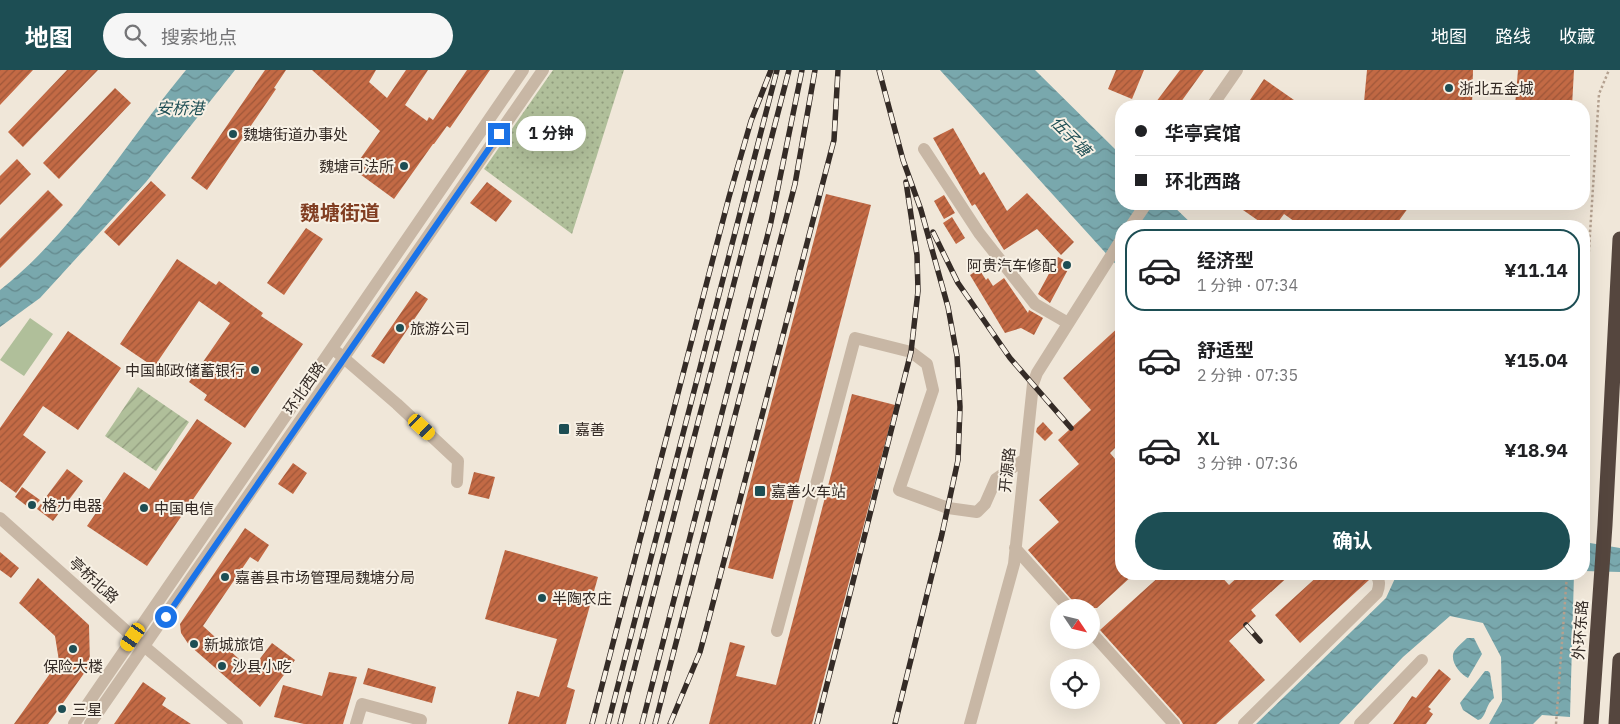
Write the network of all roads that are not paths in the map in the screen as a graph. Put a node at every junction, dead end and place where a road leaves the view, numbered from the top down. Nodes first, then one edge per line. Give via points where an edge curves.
1 (523, 70) edge
2 (543, 70) edge
3 (1237, 70) edge
4 (1216, 100) edge
5 (924, 149) dead end
6 (1620, 240) edge
7 (1115, 249) edge
8 (1068, 322) junction
9 (332, 349) junction
10 (344, 358) junction
11 (1025, 459) junction
12 (457, 482) dead end
13 (0, 518) edge
14 (1016, 548) junction
15 (1379, 580) edge
16 (1061, 599) edge
17 (777, 630) dead end
18 (133, 637) junction
19 (1100, 642) edge
20 (145, 647) junction
21 (1422, 660) dead end
22 (1620, 660) edge
23 (395, 719) edge
24 (74, 724) edge
25 (90, 724) edge
26 (237, 724) edge
27 (356, 724) edge
28 (420, 724) edge
29 (970, 724) edge
30 (1174, 724) edge
31 (1244, 724) edge
32 (1360, 724) edge
33 (1591, 724) edge
34 (1616, 724) edge

1 - 9 street, 环北西路
2 - 10 street, 环北西路
3 - 4 street
5 - 8 street via 978,233 1035,304
6 - 33 highway, 外环东路
7 - 8 street, 开源路
8 - 11 street, 开源路 via 1032,384
9 - 10 street
9 - 18 street, 环北西路
10 - 12 street via 458,461
10 - 20 street, 环北西路
11 - 14 street, 开源路
11 - 17 street via 996,479 985,504 977,512 948,508 899,490 933,390 927,364 911,352 855,338
13 - 18 street, 亭桥北路
14 - 16 street
14 - 29 street, 开源路
15 - 31 street via 1377,593
18 - 20 street, 亭桥北路
18 - 24 street, 环北西路
19 - 30 street
20 - 25 street, 环北西路
20 - 26 street, 亭桥北路
21 - 32 street
22 - 34 highway
23 - 27 street via 362,704
23 - 28 street via 421,720

